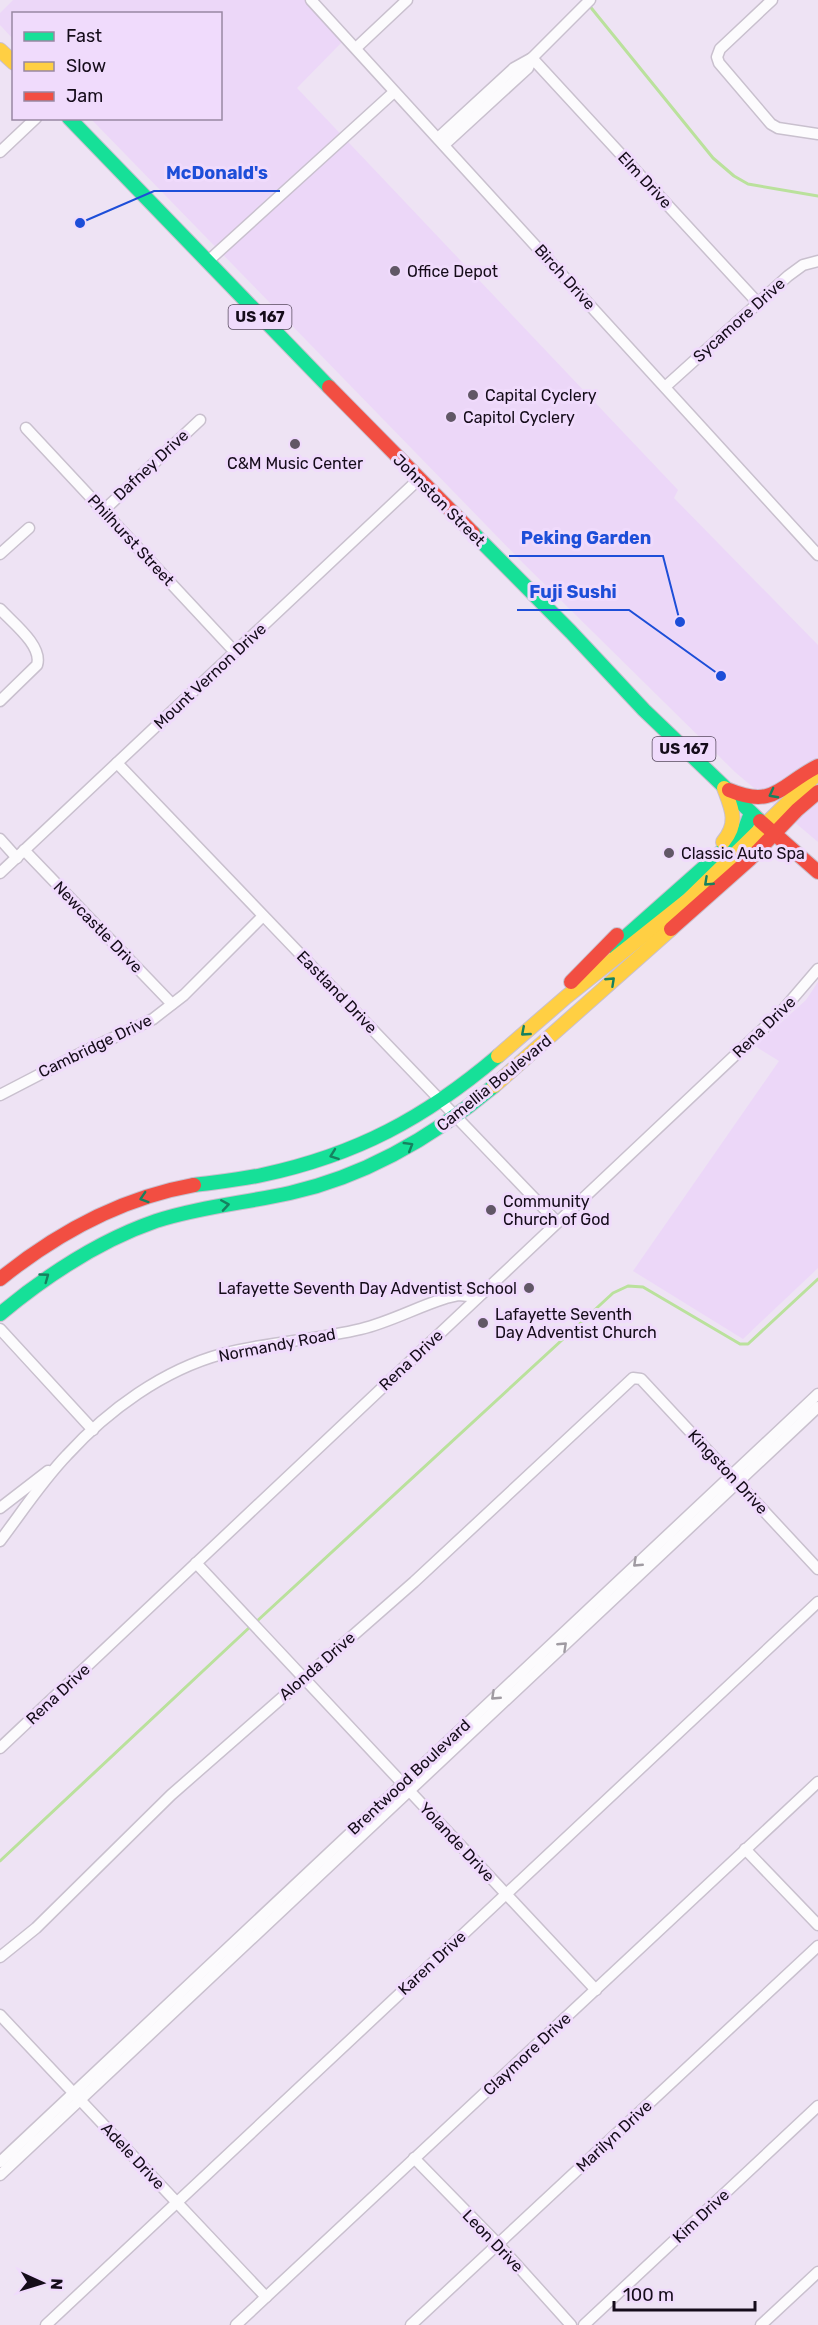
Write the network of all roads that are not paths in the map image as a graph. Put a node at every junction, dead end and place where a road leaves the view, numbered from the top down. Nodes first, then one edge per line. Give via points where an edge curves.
1 (311, 0) edge
2 (407, 0) edge
3 (772, 0) edge
4 (586, 4) edge
5 (356, 48) junction
6 (0, 50) edge
7 (532, 58) junction
8 (12, 61) edge
9 (394, 92) junction
10 (34, 120) edge
11 (71, 120) edge
12 (818, 134) edge
13 (441, 142) junction
14 (0, 153) edge
15 (818, 261) edge
16 (207, 262) junction
17 (757, 302) junction
18 (665, 387) junction
19 (200, 420) dead end
20 (26, 428) dead end
21 (419, 479) junction
22 (103, 511) junction
23 (29, 528) dead end
24 (0, 554) edge
25 (818, 555) edge
26 (0, 609) edge
27 (236, 652) junction
28 (0, 701) edge
29 (117, 763) junction
30 (818, 766) edge
31 (818, 774) edge
32 (724, 788) junction
33 (818, 792) edge
34 (751, 813) junction
35 (769, 830) junction
36 (0, 839) edge
37 (21, 854) junction
38 (0, 873) edge
39 (818, 873) edge
40 (263, 916) junction
41 (818, 969) edge
42 (595, 973) junction
43 (172, 1004) junction
44 (553, 1008) junction
45 (531, 1055) junction
46 (0, 1095) edge
47 (443, 1101) junction
48 (457, 1117) junction
49 (557, 1222) junction
50 (0, 1279) edge
51 (478, 1297) junction
52 (0, 1314) edge
53 (0, 1329) edge
54 (636, 1377) joint
55 (818, 1394) edge
56 (818, 1407) edge
57 (93, 1430) junction
58 (62, 1460) junction
59 (734, 1479) junction
60 (0, 1508) edge
61 (0, 1541) edge
62 (196, 1563) junction
63 (818, 1569) edge
64 (818, 1602) edge
65 (303, 1679) junction
66 (0, 1748) edge
67 (818, 1782) edge
68 (406, 1787) junction
69 (745, 1849) junction
70 (506, 1894) junction
71 (818, 1925) edge
72 (818, 1947) edge
73 (0, 1957) edge
74 (596, 1990) junction
75 (0, 2015) edge
76 (77, 2096) junction
77 (818, 2106) edge
78 (414, 2158) junction
79 (0, 2162) edge
80 (0, 2175) edge
81 (176, 2204) junction
82 (498, 2244) junction
83 (818, 2272) edge
84 (266, 2297) junction
85 (46, 2325) edge
86 (236, 2325) edge
87 (411, 2325) edge
88 (571, 2325) edge
89 (584, 2325) edge
90 (761, 2325) edge

1 - 5 street, Birch Drive
2 - 5 street
3 - 12 street via 720,49 719,63 771,124
4 - 7 street
5 - 9 street, Birch Drive
6 - 8 main road
7 - 13 street via 528,68
7 - 17 street, Elm Drive
9 - 13 street, Birch Drive
9 - 16 street
10 - 14 street
11 - 16 main road, Johnston Street / US 167
13 - 18 street, Birch Drive
15 - 17 street, Sycamore Drive via 800,267
16 - 21 main road, Johnston Street / US 167
17 - 18 street, Sycamore Drive
18 - 25 street, Birch Drive
19 - 22 street, Dafney Drive
20 - 22 street, Philhurst Street
21 - 27 street, Mount Vernon Drive
21 - 32 main road, Johnston Street / US 167
22 - 27 street, Philhurst Street
23 - 24 street
26 - 28 street via 35,647 39,659
27 - 29 street, Mount Vernon Drive
29 - 37 street, Mount Vernon Drive
29 - 40 street, Eastland Drive
30 -> 32 main road via 768,799 741,796
31 - 35 main road
32 - 34 main road, Johnston Street / US 167
32 - 44 main road via 734,815 730,835 622,930 575,978
33 - 35 main road
34 - 35 main road, Johnston Street / US 167
34 - 42 main road via 741,834 608,953
35 - 39 main road, Johnston Street / US 167
35 -> 42 main road, Camellia Boulevard via 668,917
45 -> 35 main road, Camellia Boulevard via 742,867
36 - 37 street, Newcastle Drive
37 - 38 street, Mount Vernon Drive
37 - 43 street, Newcastle Drive
40 - 43 street, Cambridge Drive
40 - 47 street, Eastland Drive
41 - 49 street, Rena Drive via 782,1011
42 - 44 main road, Camellia Boulevard
42 - 45 main road via 584,995 543,1034
43 - 46 street, Cambridge Drive via 153,1019
44 -> 47 main road, Camellia Boulevard
45 - 48 main road, Camellia Boulevard
47 - 48 street, Eastland Drive
47 -> 50 main road, Camellia Boulevard via 380,1136 322,1159 172,1190 118,1207 50,1242
48 - 49 street, Eastland Drive
52 -> 48 main road, Camellia Boulevard via 48,1274 118,1236 180,1214 315,1187 375,1164
49 - 51 street, Rena Drive
51 - 57 street, Normandy Road via 446,1298 360,1329 255,1347 200,1362 135,1396
51 - 62 street, Rena Drive
53 - 57 street
54 - 59 street, Kingston Drive
54 - 65 street, Alonda Drive
55 - 59 street, Brentwood Boulevard
56 - 59 street, Brentwood Boulevard
57 - 58 street, Normandy Road
58 - 60 street
58 - 61 street, Normandy Road
59 - 63 street, Kingston Drive
59 - 68 street, Brentwood Boulevard
62 - 65 street, Yolande Drive
62 - 66 street, Rena Drive
64 - 70 street, Karen Drive
65 - 68 street, Yolande Drive
65 - 73 street, Alonda Drive via 171,1795 36,1928
67 - 69 street, Claymore Drive
68 - 70 street, Yolande Drive
68 - 76 street, Brentwood Boulevard
69 - 71 street
69 - 74 street, Claymore Drive
70 - 74 street, Yolande Drive
70 - 81 street, Karen Drive
72 - 82 street, Marilyn Drive
74 - 78 street, Claymore Drive
75 - 76 street, Adele Drive
76 - 79 street, Brentwood Boulevard
76 - 80 street, Brentwood Boulevard
76 - 81 street, Adele Drive
77 - 89 street, Kim Drive
78 - 82 street, Leon Drive
78 - 84 street, Claymore Drive
81 - 84 street, Adele Drive
81 - 85 street, Karen Drive
82 - 87 street, Marilyn Drive
82 - 88 street, Leon Drive
83 - 90 street
84 - 86 street, Claymore Drive

